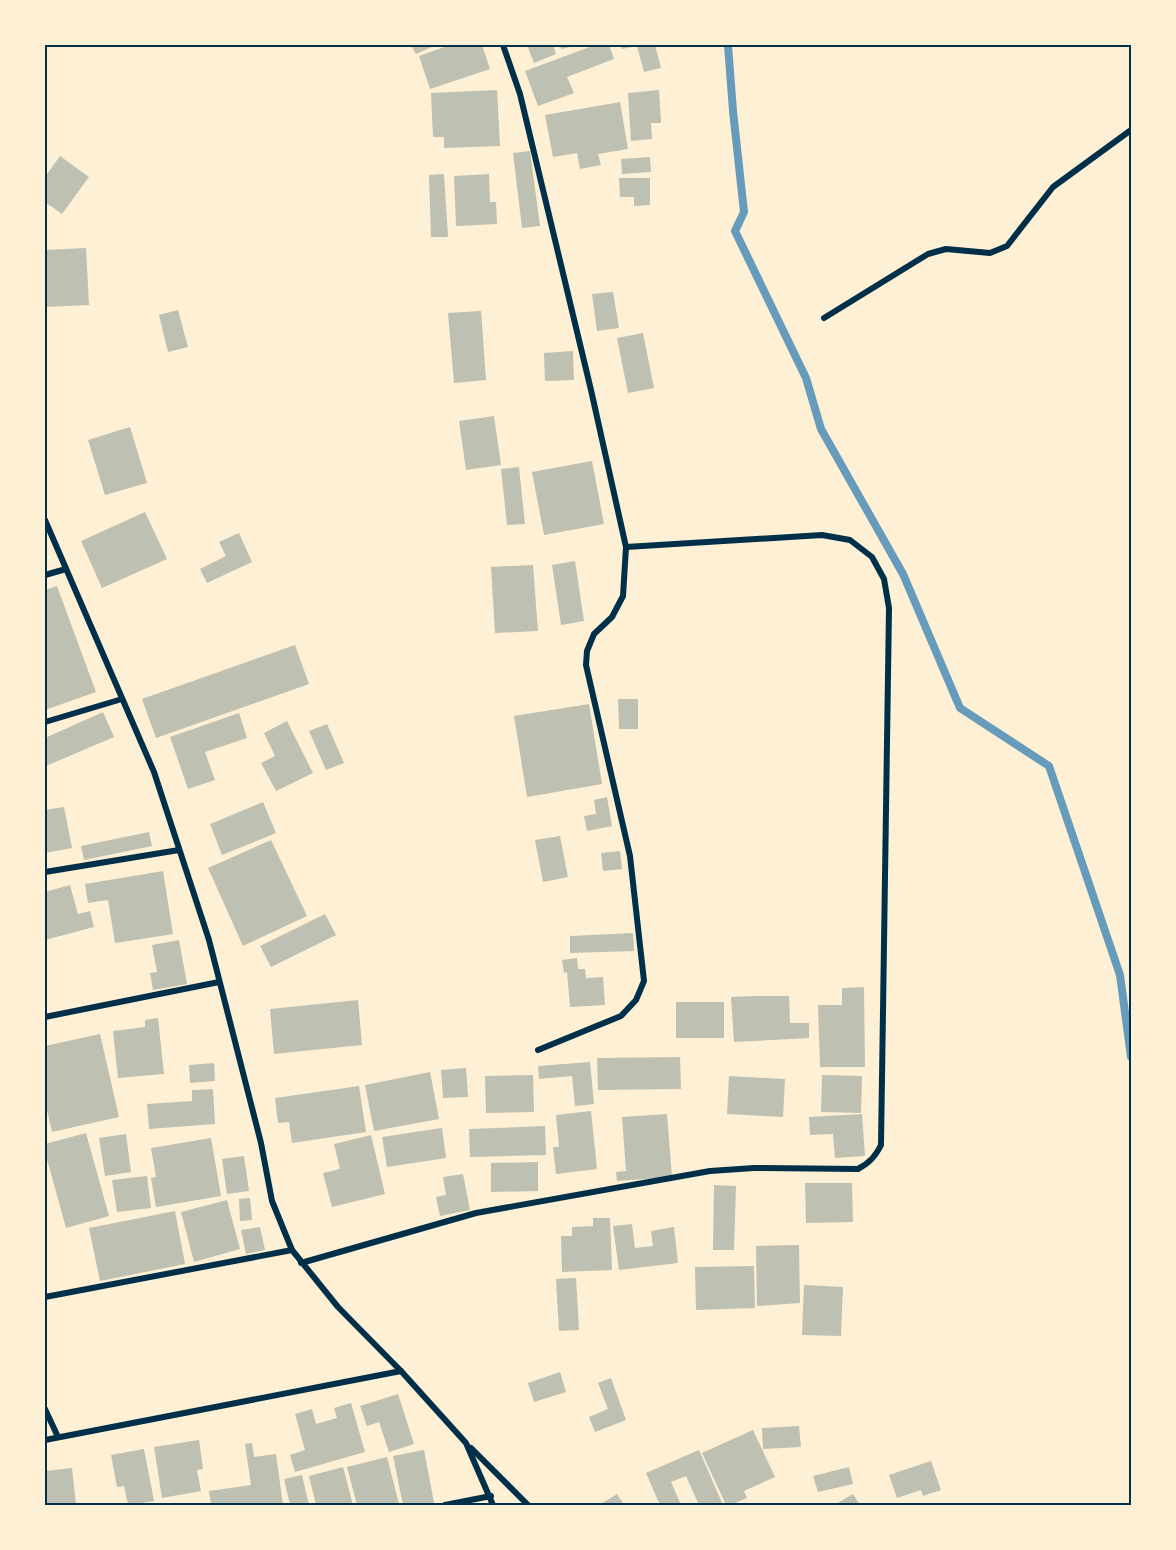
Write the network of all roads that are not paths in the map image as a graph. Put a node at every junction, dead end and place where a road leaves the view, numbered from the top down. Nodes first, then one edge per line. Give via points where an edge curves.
1 (503, 45) edge
2 (1131, 130) edge
3 (824, 318) dead end
4 (45, 520) edge
5 (626, 547) junction
6 (66, 568) junction
7 (45, 575) edge
8 (122, 699) junction
9 (45, 722) edge
10 (179, 850) junction
11 (45, 872) edge
12 (219, 982) junction
13 (45, 1017) edge
14 (538, 1050) dead end
15 (292, 1250) junction
16 (301, 1263) junction
17 (45, 1297) edge
18 (401, 1371) junction
19 (45, 1409) edge
20 (58, 1437) junction
21 (45, 1440) edge
22 (466, 1443) junction
23 (490, 1496) junction
24 (445, 1505) edge
25 (493, 1505) edge
26 (528, 1505) edge

1 - 5 street via 520,94
2 - 3 street via 1053,187 1007,246 990,254 937,251
4 - 6 street
5 - 14 street via 623,596 612,617 594,634 586,665 630,856 644,981 636,1000 621,1016
5 - 16 street via 822,535 850,540 872,557 884,579 889,608 882,1135 877,1154 858,1169 710,1171 476,1213
6 - 7 street
6 - 8 street
8 - 9 street
8 - 10 street via 154,772
10 - 11 street
10 - 12 street
12 - 13 street
12 - 15 street via 272,1201
15 - 16 street
15 - 17 street
16 - 18 street
18 - 20 street
18 - 22 street
19 - 20 street
20 - 21 street
22 - 23 street
22 - 26 street
23 - 24 street
23 - 25 street

